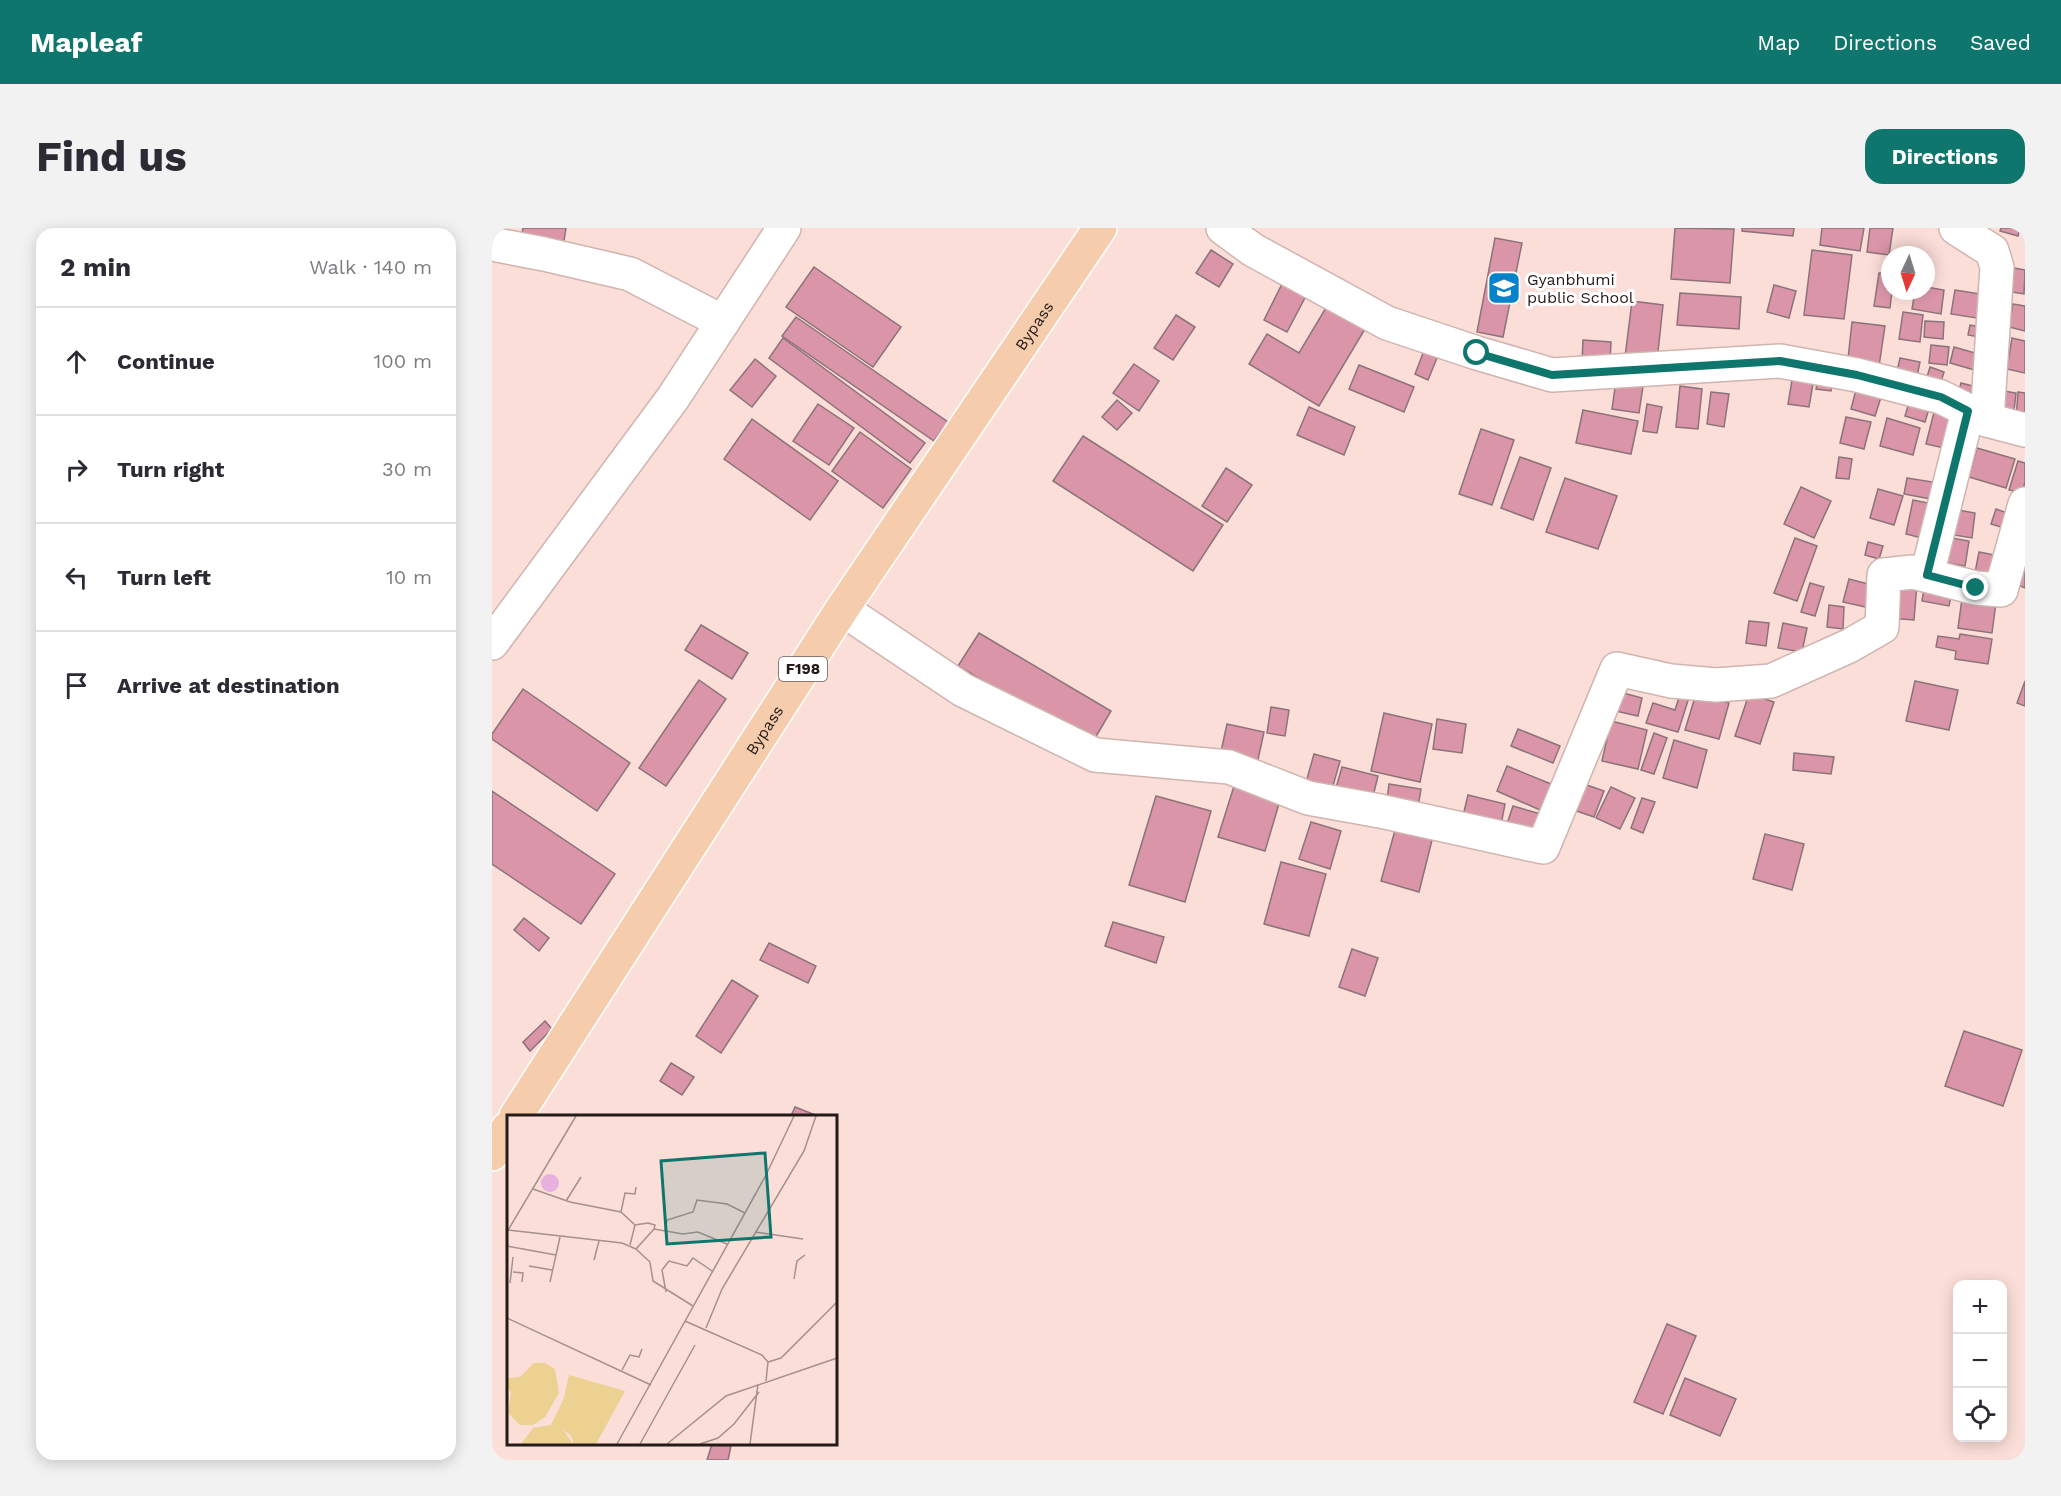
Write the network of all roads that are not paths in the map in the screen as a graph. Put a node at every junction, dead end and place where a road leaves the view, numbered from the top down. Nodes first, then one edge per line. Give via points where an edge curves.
1 (784, 228) edge
2 (1100, 228) edge
3 (1223, 228) edge
4 (1956, 228) edge
5 (492, 244) edge
6 (723, 322) junction
7 (1978, 416) junction
8 (2025, 430) edge
9 (2025, 504) edge
10 (1927, 575) junction
11 (842, 609) junction
12 (492, 644) edge
13 (517, 1115) edge
14 (507, 1130) edge
15 (492, 1154) edge

1 - 6 street
2 - 11 main road, Bypass / F198
3 - 7 street via 1253,250 1388,323 1552,375 1780,361 1857,375 1941,397
4 - 7 street via 1992,251 1997,267
5 - 6 street via 630,274
6 - 12 street via 673,398
7 - 8 street
7 - 10 street
9 - 10 street via 2001,590 1976,588
10 - 11 street via 1884,575 1882,627 1771,681 1716,685 1671,681 1617,669 1544,847 1308,798 1228,767 1095,755 963,690
11 - 13 main road, Bypass / F198
14 - 15 main road

